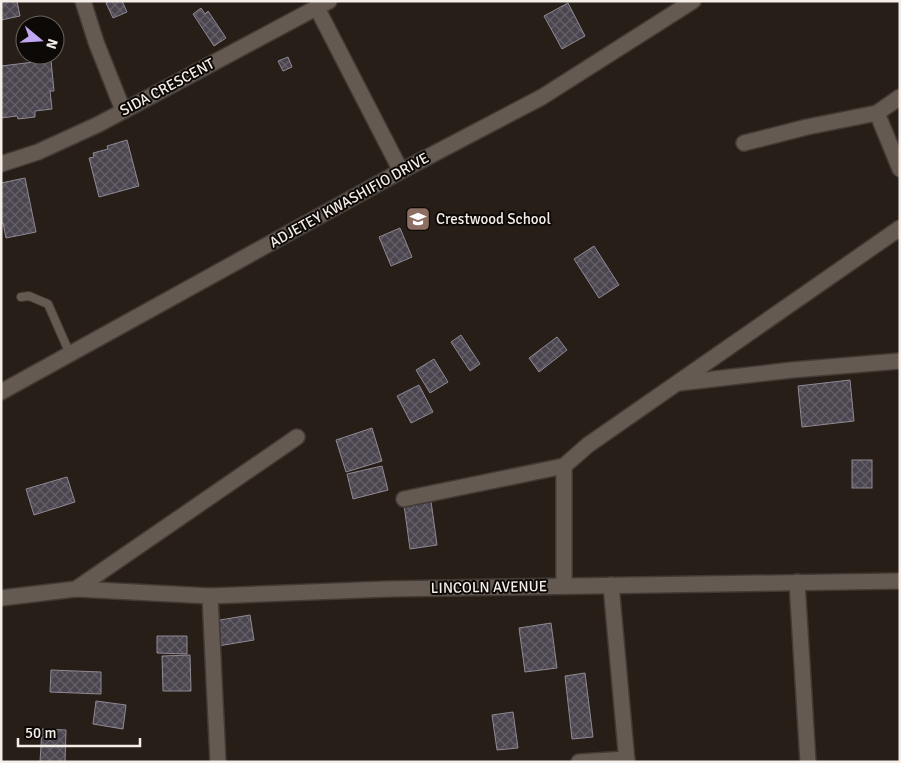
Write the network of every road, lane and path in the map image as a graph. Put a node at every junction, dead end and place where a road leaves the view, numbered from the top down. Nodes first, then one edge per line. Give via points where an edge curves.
1 (83, 1) edge
2 (693, 1) edge
3 (323, 5) edge
4 (900, 97) edge
5 (123, 110) junction
6 (876, 113) junction
7 (744, 143) dead end
8 (1, 164) edge
9 (900, 169) edge
10 (401, 171) junction
11 (900, 228) edge
12 (21, 297) dead end
13 (70, 354) junction
14 (900, 361) edge
15 (677, 383) junction
16 (1, 392) edge
17 (297, 437) dead end
18 (564, 466) junction
19 (404, 499) dead end
20 (900, 581) edge
21 (797, 582) junction
22 (611, 585) junction
23 (564, 586) junction
24 (76, 589) junction
25 (210, 596) junction
26 (1, 598) edge
27 (627, 761) edge
28 (218, 762) edge
29 (579, 762) edge
30 (808, 762) edge

1 - 5 street
2 - 10 street, ADJETEY KWASHIFIO DRIVE via 542,96
3 - 5 street, SIDA CRESCENT
3 - 10 street
4 - 6 street
5 - 8 street, SIDA CRESCENT via 38,152
6 - 7 street
6 - 9 street
10 - 13 street, ADJETEY KWASHIFIO DRIVE
11 - 15 street
12 - 13 lane via 28,296 48,304
13 - 16 street, ADJETEY KWASHIFIO DRIVE
14 - 15 street
15 - 18 street via 588,445
17 - 24 street
18 - 19 street
18 - 23 street
20 - 21 street, LINCOLN AVENUE
21 - 22 street, LINCOLN AVENUE
21 - 30 street
22 - 23 street, LINCOLN AVENUE
22 - 27 street
23 - 25 street, LINCOLN AVENUE
24 - 25 street, LINCOLN AVENUE
24 - 26 street, LINCOLN AVENUE
25 - 28 street
27 - 29 street

